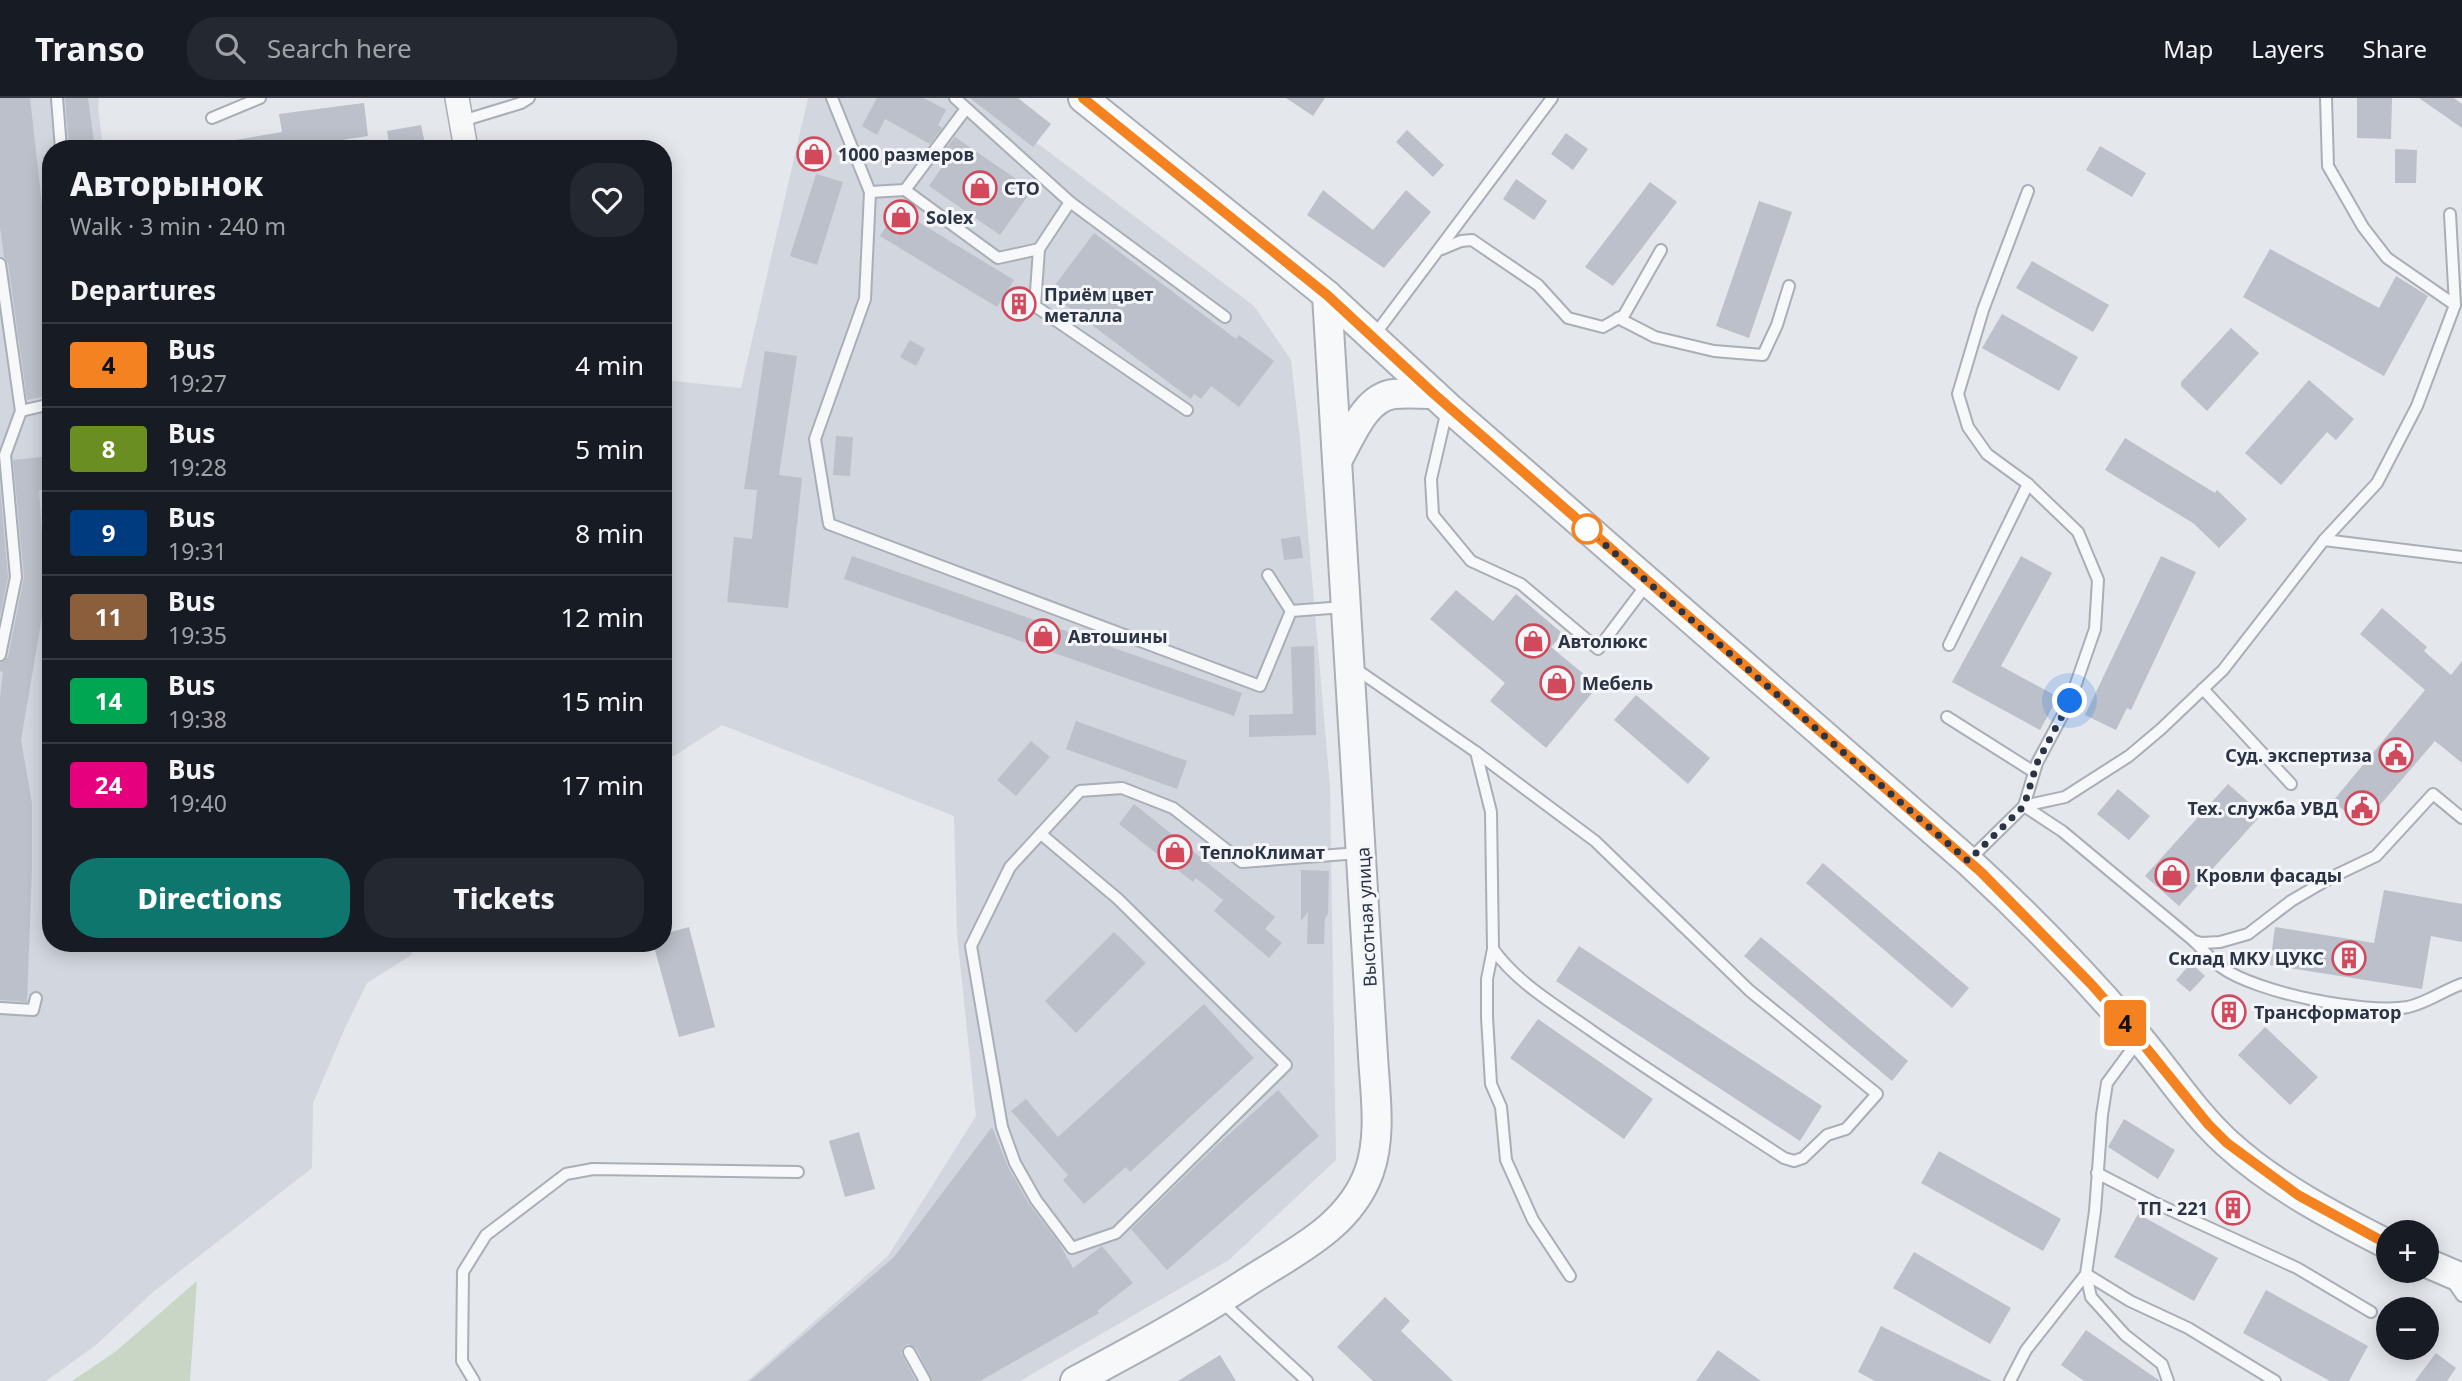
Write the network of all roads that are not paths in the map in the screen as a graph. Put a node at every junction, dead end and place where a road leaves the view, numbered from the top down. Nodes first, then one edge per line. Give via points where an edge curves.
1 (57, 98) edge
2 (260, 98) edge
3 (457, 98) edge
4 (529, 98) edge
5 (832, 98) edge
6 (955, 98) edge
7 (1083, 98) edge
8 (1552, 98) edge
9 (2326, 98) edge
10 (965, 110) junction
11 (212, 118) dead end
12 (462, 121) junction
13 (60, 140) edge
14 (465, 140) edge
15 (905, 190) junction
16 (2028, 191) dead end
17 (870, 192) junction
18 (1070, 202) junction
19 (2450, 214) dead end
20 (1039, 249) junction
21 (1440, 250) junction
22 (1661, 250) dead end
23 (0, 264) edge
24 (1789, 286) dead end
25 (1327, 295) junction
26 (2455, 305) junction
27 (1225, 317) dead end
28 (1618, 318) junction
29 (1373, 337) junction
30 (1441, 401) junction
31 (42, 406) edge
32 (1187, 410) dead end
33 (21, 411) junction
34 (1338, 459) junction
35 (2028, 484) junction
36 (2323, 540) junction
37 (2462, 557) edge
38 (1268, 575) dead end
39 (1648, 583) junction
40 (1347, 607) junction
41 (1291, 611) junction
42 (1950, 645) dead end
43 (0, 655) edge
44 (1351, 665) junction
45 (2203, 689) junction
46 (1947, 717) dead end
47 (1476, 752) junction
48 (2034, 772) junction
49 (2291, 784) dead end
50 (2024, 806) junction
51 (2462, 818) edge
52 (1041, 834) junction
53 (1362, 852) junction
54 (1968, 861) junction
55 (2194, 941) junction
56 (1493, 949) junction
57 (2462, 984) edge
58 (36, 998) dead end
59 (0, 1008) edge
60 (2139, 1039) junction
61 (798, 1172) dead end
62 (2097, 1173) junction
63 (2376, 1238) edge
64 (2445, 1271) edge
65 (2086, 1274) junction
66 (1570, 1276) dead end
67 (2462, 1296) edge
68 (1220, 1300) junction
69 (2371, 1312) dead end
70 (909, 1352) dead end
71 (474, 1381) edge
72 (925, 1381) edge
73 (1075, 1381) edge
74 (1307, 1381) edge
75 (2010, 1381) edge
76 (2168, 1381) edge
77 (2275, 1381) edge

1 - 13 lane
2 - 11 lane
3 - 12 street
4 - 12 lane
5 - 17 lane
6 - 10 lane
7 - 25 street
8 - 21 lane
9 - 26 lane via 2328,166 2363,227 2387,258
10 - 15 lane
10 - 18 lane
12 - 14 street
15 - 17 lane
15 - 20 lane via 998,258
16 - 35 lane via 1983,310 1958,394 1968,427 1987,454
17 - 41 lane via 865,299 815,439 830,524 1260,685
18 - 20 lane
18 - 27 lane
19 - 26 lane
20 - 32 lane via 1035,306
21 - 28 lane via 1472,240 1538,285 1568,318 1603,327
21 - 29 lane
22 - 28 lane
23 - 33 lane
24 - 28 lane via 1763,355 1714,351 1655,337
25 - 29 street
25 - 34 street, Высотная улица
26 - 36 lane via 2417,406 2377,483
29 - 30 street
30 - 34 street via 1394,394 1376,400
30 - 39 street
30 - 39 lane via 1431,479 1433,515 1471,561 1521,584 1598,649
31 - 33 lane
33 - 43 lane via 5,455 16,577
34 - 40 street, Высотная улица
35 - 42 lane
35 - 48 lane via 2078,532 2098,579 2095,629 2070,701
36 - 37 lane
36 - 45 lane via 2223,670
38 - 41 lane
39 - 54 street
40 - 41 lane
40 - 44 street, Высотная улица
44 - 47 lane
44 - 53 street, Высотная улица
45 - 49 lane
45 - 50 lane via 2129,756 2065,797
46 - 48 lane
47 - 56 lane via 1491,812
47 - 56 lane via 1595,841 1750,991 1877,1094 1846,1129 1827,1135 1803,1158 1784,1158 1558,1007 1517,977
48 - 50 lane
50 - 54 lane
50 - 55 lane via 2062,831
51 - 55 lane via 2433,794 2376,856 2291,901 2248,934 2220,942
52 - 52 lane via 1010,867 971,946 1002,1127 1031,1191 1072,1248 1116,1233 1286,1065 1118,899
52 - 53 lane via 1080,790 1122,788 1173,808 1242,862
53 - 68 street, Высотная улица via 1376,1122 1370,1169 1359,1195 1333,1224
54 - 60 street via 2058,949
55 - 57 lane via 2221,967 2244,979 2348,1005 2406,1007
56 - 66 lane via 1487,979 1488,1062 1501,1107 1506,1160 1533,1220
58 - 59 lane via 33,1010
60 - 62 lane via 2107,1083
60 - 63 street via 2227,1143 2298,1195
61 - 71 lane via 593,1169 566,1174 486,1235 463,1272 462,1361
62 - 65 lane
62 - 69 lane via 2297,1268
64 - 67 lane
65 - 75 lane via 2026,1350
65 - 76 lane via 2091,1297 2125,1335 2162,1364
65 - 77 lane
68 - 73 street, Высотная улица
68 - 74 lane
70 - 72 lane

